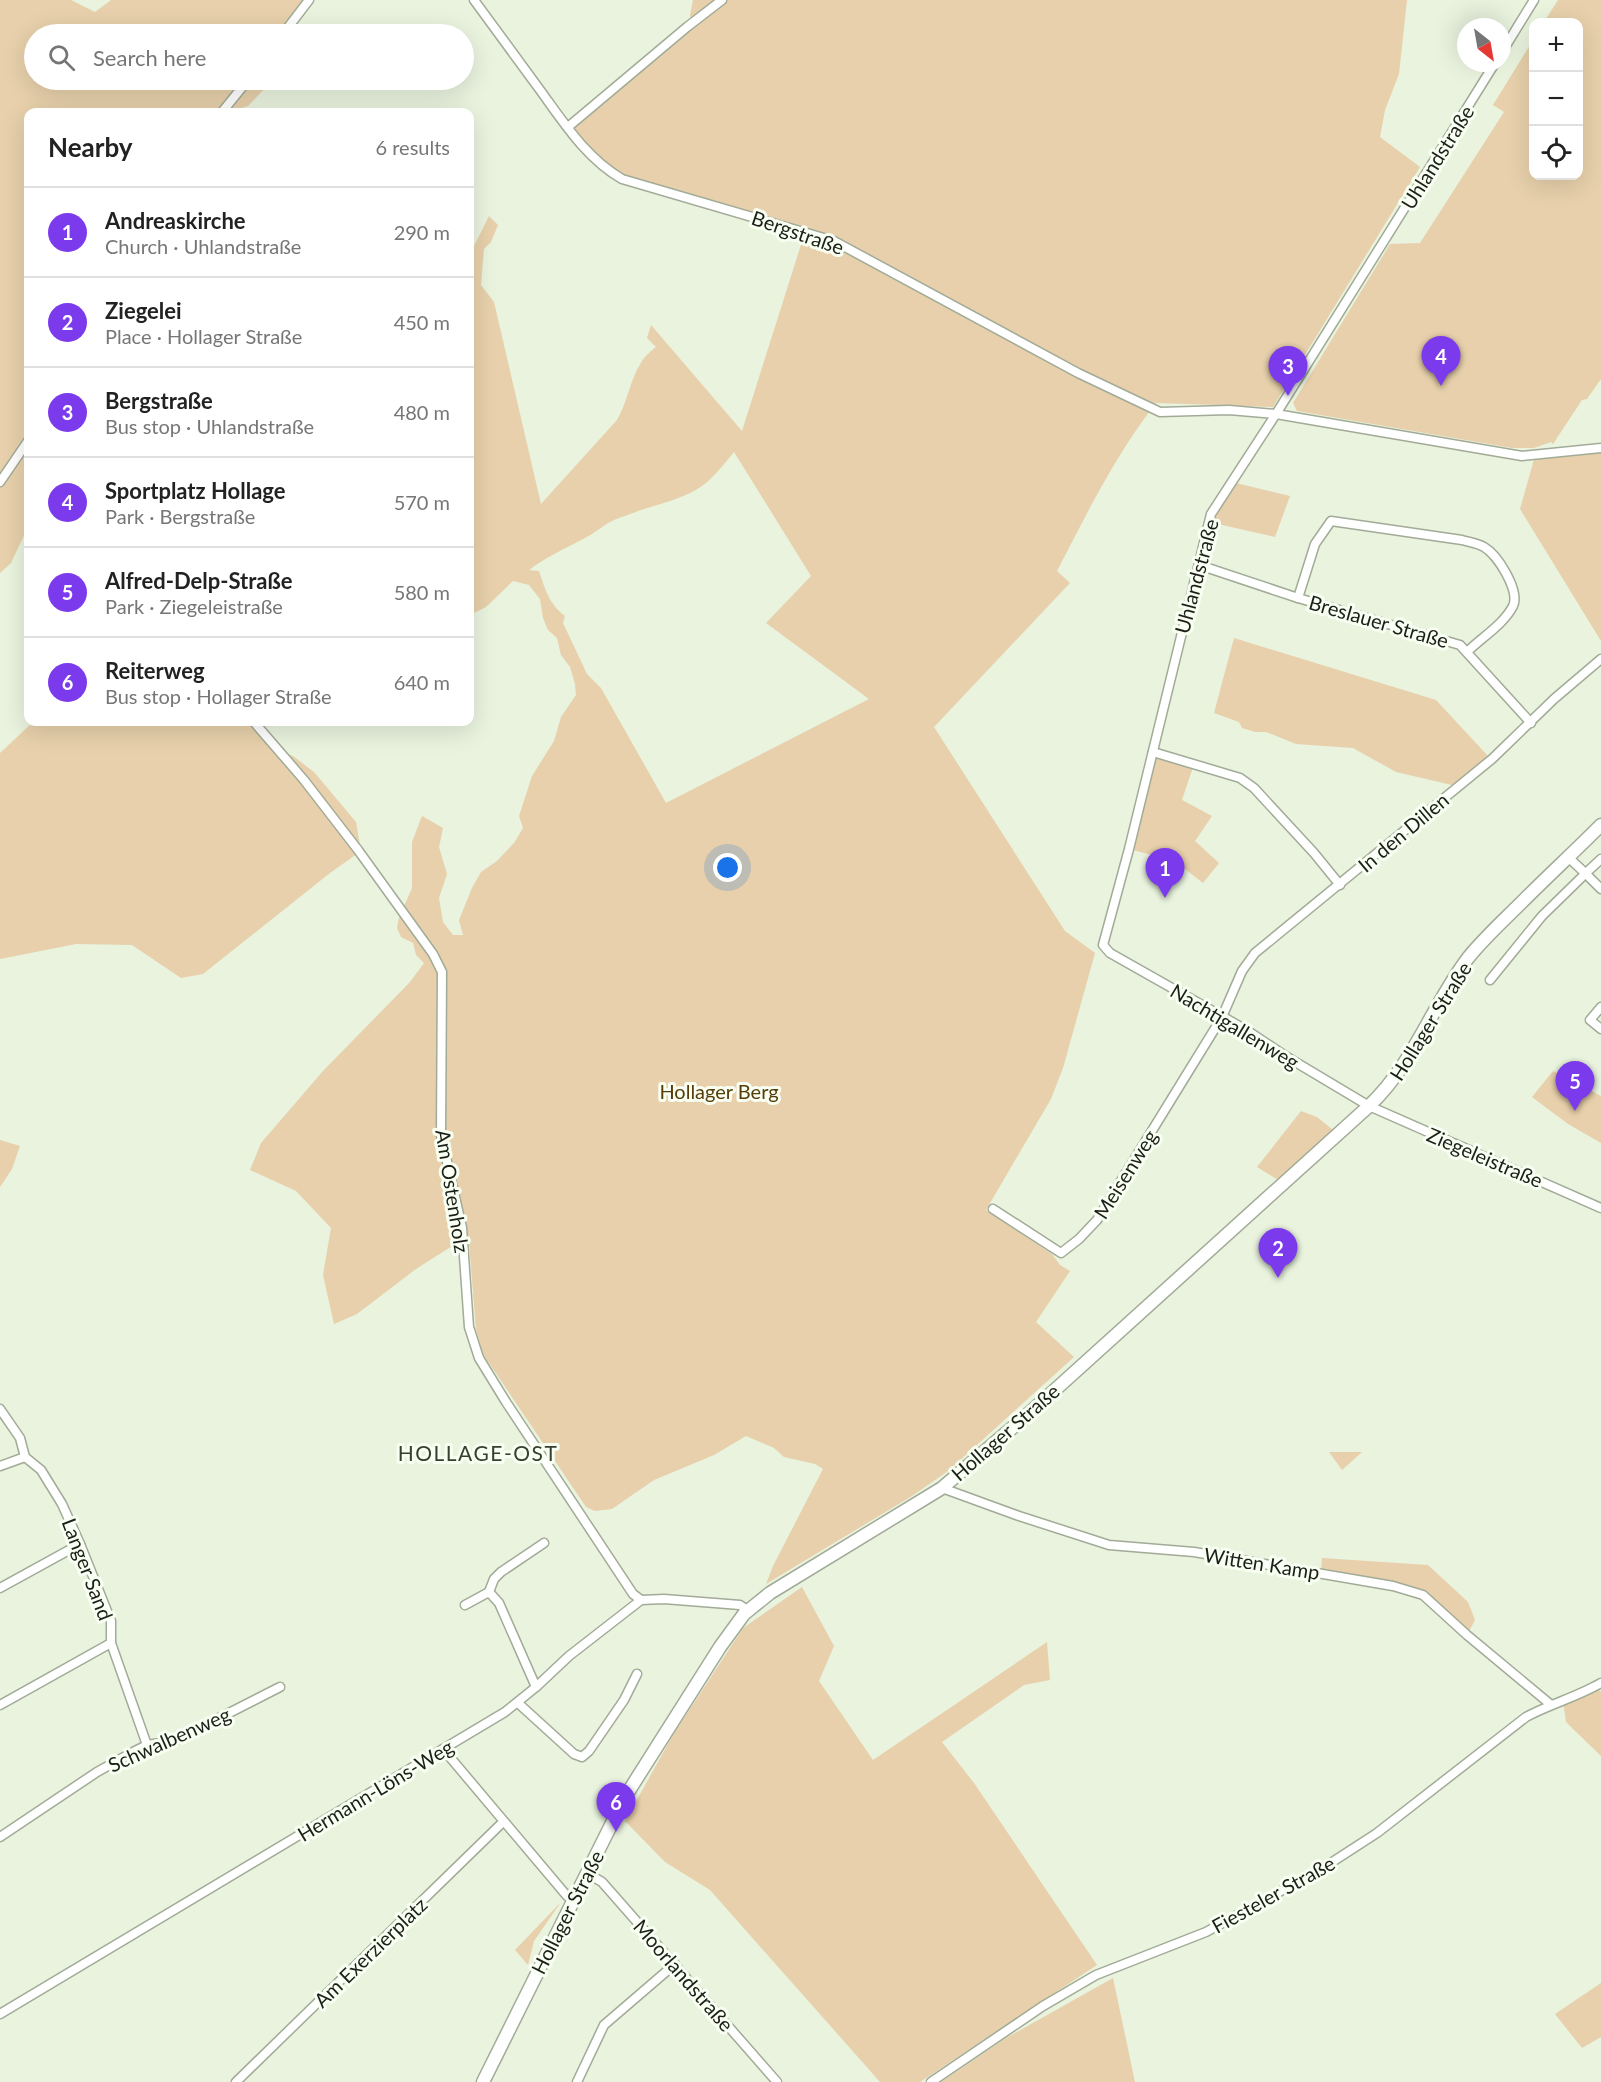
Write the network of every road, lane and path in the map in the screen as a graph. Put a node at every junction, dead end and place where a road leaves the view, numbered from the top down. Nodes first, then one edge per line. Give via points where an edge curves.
1 (309, 0) edge
2 (474, 0) edge
3 (722, 0) edge
4 (1534, 0) edge
5 (291, 24) edge
6 (1511, 37) edge
7 (1489, 72) edge
8 (240, 90) edge
9 (225, 108) edge
10 (568, 127) junction
11 (1276, 414) junction
12 (24, 447) edge
13 (1601, 448) edge
14 (0, 482) edge
15 (1199, 565) junction
16 (1298, 598) junction
17 (1467, 652) junction
18 (1601, 659) edge
19 (1531, 723) junction
20 (257, 726) edge
21 (1153, 752) junction
22 (1601, 825) edge
23 (1568, 857) junction
24 (1601, 859) edge
25 (1586, 874) junction
26 (1340, 885) junction
27 (1601, 889) edge
28 (1103, 945) joint
29 (1490, 980) dead end
30 (1601, 1007) edge
31 (1222, 1017) junction
32 (1601, 1029) edge
33 (1369, 1106) junction
34 (1601, 1208) edge
35 (993, 1209) dead end
36 (0, 1409) edge
37 (24, 1457) junction
38 (0, 1466) edge
39 (942, 1488) junction
40 (544, 1543) dead end
41 (80, 1544) junction
42 (0, 1588) edge
43 (489, 1592) junction
44 (641, 1600) junction
45 (465, 1605) dead end
46 (749, 1611) junction
47 (111, 1643) junction
48 (637, 1674) dead end
49 (280, 1687) dead end
50 (536, 1687) junction
51 (1599, 1687) edge
52 (518, 1702) junction
53 (1550, 1704) junction
54 (0, 1705) edge
55 (147, 1745) junction
56 (443, 1749) junction
57 (503, 1822) junction
58 (0, 1837) edge
59 (587, 1873) junction
60 (573, 1899) junction
61 (675, 1964) junction
62 (0, 2014) edge
63 (236, 2082) edge
64 (483, 2082) edge
65 (577, 2082) edge
66 (777, 2082) edge
67 (931, 2082) edge

1 - 5 street
2 - 10 street, Bergstraße
3 - 10 street
4 - 6 street
7 - 11 street, Uhlandstraße
8 - 9 street
10 - 11 street, Bergstraße via 604,168 621,179 834,241 1078,373 1160,412 1229,410
11 - 13 street, Bergstraße via 1522,456
11 - 15 street, Uhlandstraße via 1211,514
12 - 14 street
15 - 16 street, Breslauer Straße
15 - 21 street, Uhlandstraße
16 - 17 street, Breslauer Straße via 1460,645
16 - 17 street via 1315,544 1331,521 1483,545 1497,557 1515,593 1514,603 1508,615
17 - 19 street, Breslauer Straße
18 - 19 street, In den Dillen
19 - 26 street, In den Dillen
20 - 44 street, Am Ostenholz via 358,850 434,954 442,972 441,1135 462,1228 470,1328 479,1358 633,1594
21 - 26 street via 1240,777
21 - 28 street, Uhlandstraße
22 - 23 main road, Hollager Straße
23 - 25 street
23 - 33 main road, Hollager Straße via 1467,959 1406,1062
24 - 25 street
25 - 27 street
25 - 29 street via 1542,916
26 - 31 street, In den Dillen via 1255,953 1242,971
28 - 31 street, Nachtigallenweg via 1110,953
30 - 32 street via 1590,1020
31 - 33 street, Nachtigallenweg
31 - 35 street, Meisenweg via 1097,1220 1068,1248 1061,1253
33 - 34 street, Ziegeleistraße
33 - 39 main road, Hollager Straße
36 - 37 street, Langer Sand via 20,1438
37 - 38 street
37 - 41 street, Langer Sand via 41,1470
39 - 46 main road, Hollager Straße via 770,1593
39 - 53 street, Witten Kamp via 1109,1545 1217,1555 1393,1586 1423,1595
40 - 43 street via 501,1572
41 - 42 street
41 - 47 street, Langer Sand via 111,1621
43 - 45 street
43 - 50 street via 499,1603
44 - 46 street via 740,1605
44 - 50 street, Hermann-Löns-Weg
46 - 59 main road, Hollager Straße via 720,1647 625,1797
47 - 54 street
47 - 55 street, Langer Sand
48 - 52 street via 624,1700 582,1757
49 - 55 street, Schwalbenweg via 174,1741
50 - 52 street, Hermann-Löns-Weg
51 - 53 street, Fiesteler Straße
52 - 56 street, Hermann-Löns-Weg
53 - 67 street, Fiesteler Straße via 1526,1717 1377,1833 1323,1868 1206,1932 1096,1975
55 - 58 street, Schwalbenweg via 97,1772
56 - 57 street
56 - 62 street, Hermann-Löns-Weg
57 - 60 street
57 - 63 street, Am Exerzierplatz
59 - 60 main road, Hollager Straße
59 - 61 street, Moorlandstraße via 602,1882
60 - 64 main road, Hollager Straße
61 - 65 street via 604,2025
61 - 66 street, Moorlandstraße

